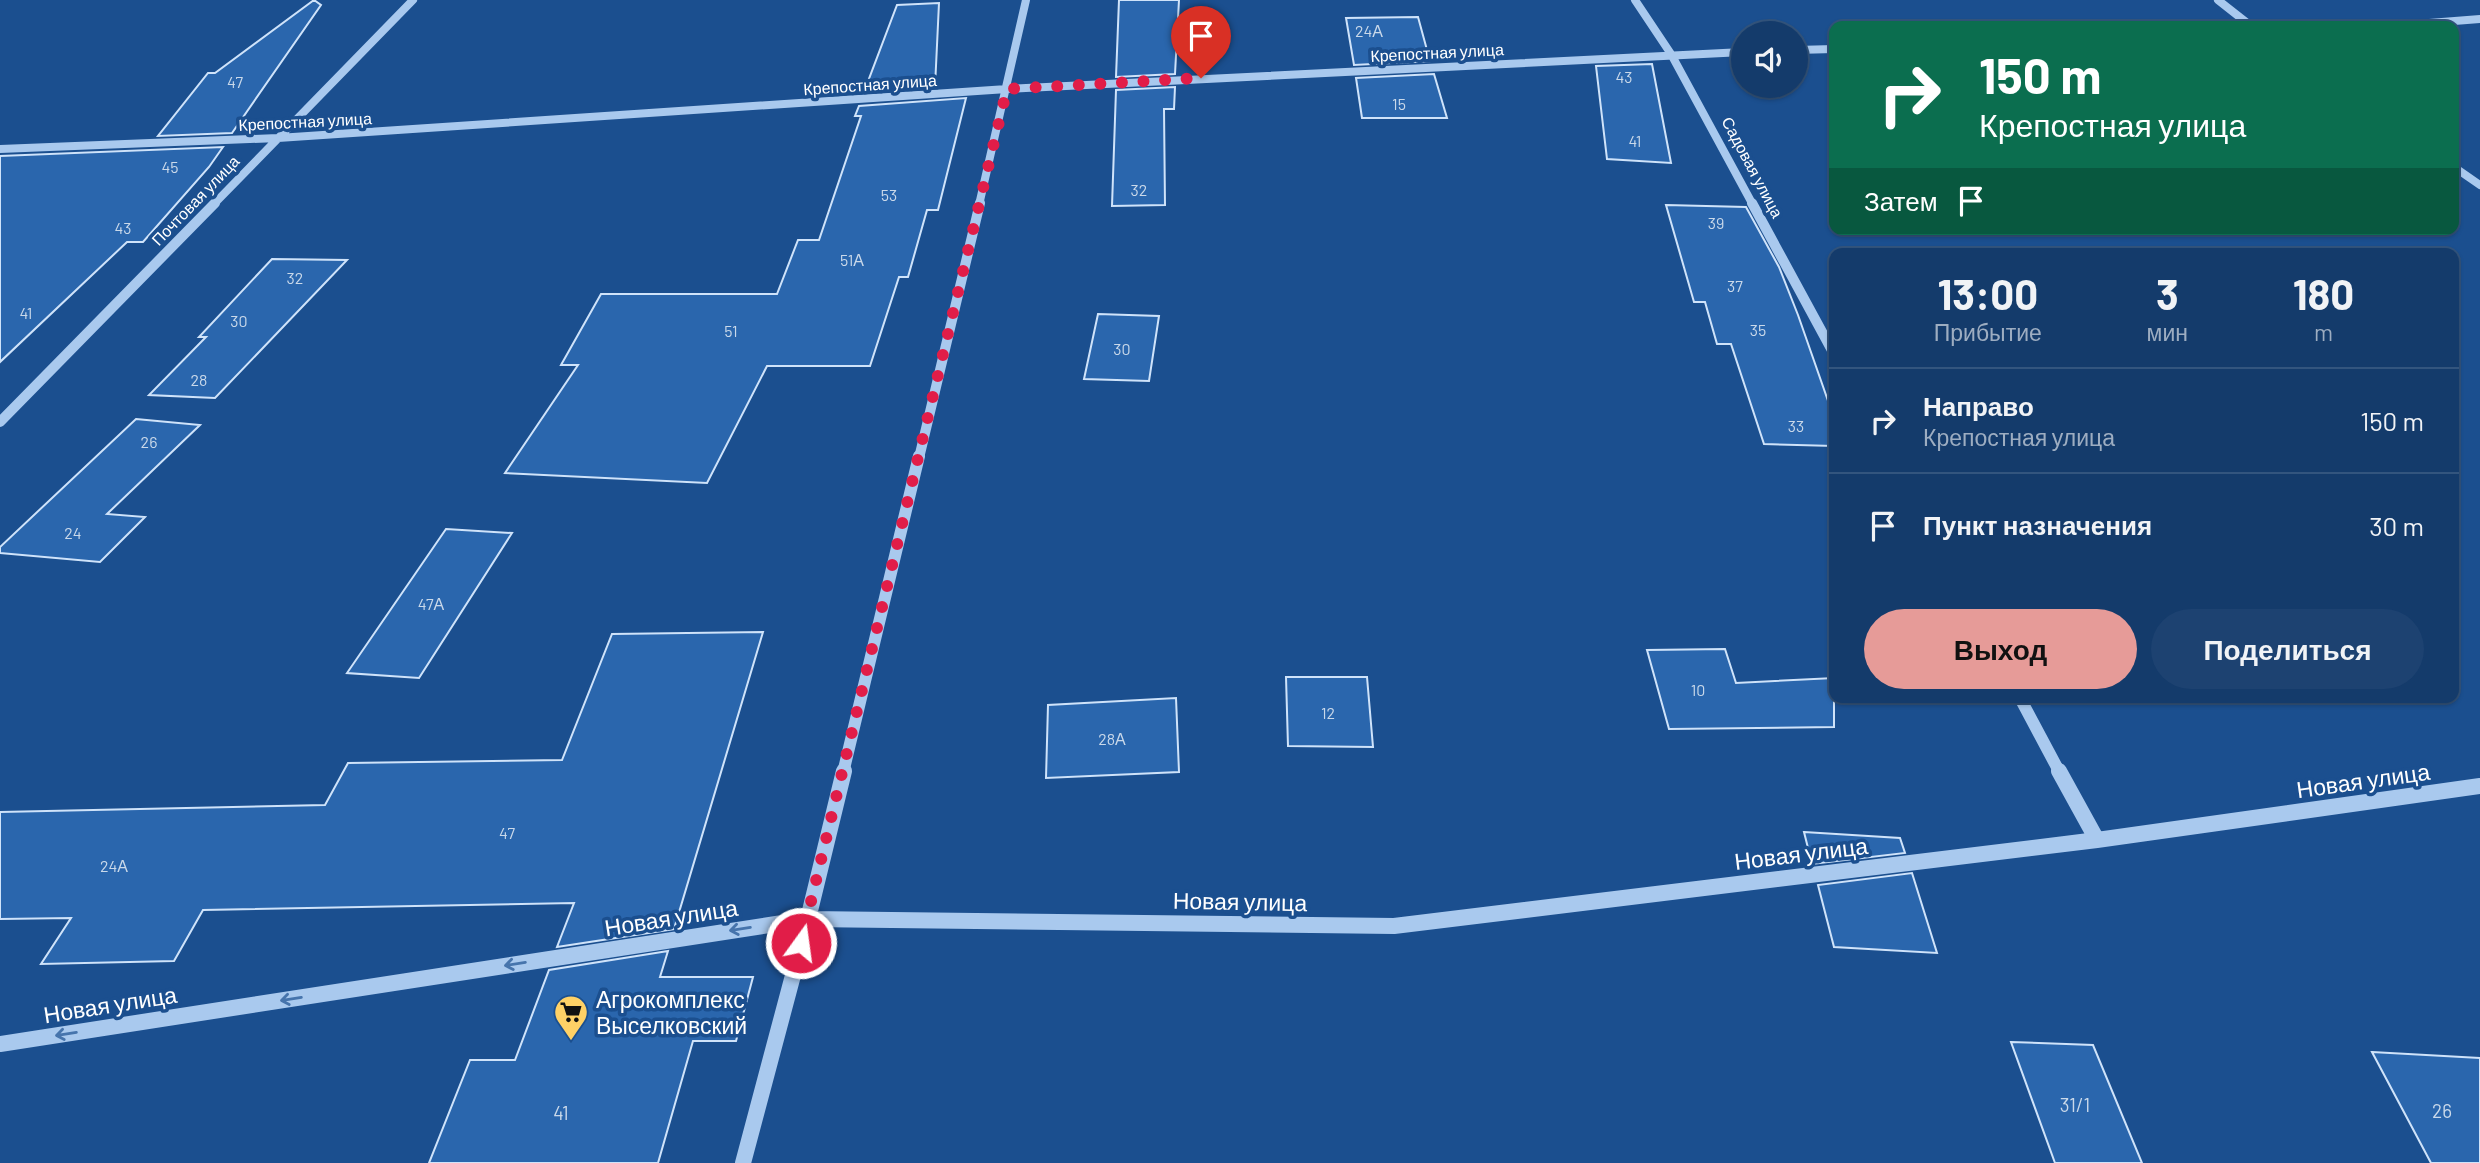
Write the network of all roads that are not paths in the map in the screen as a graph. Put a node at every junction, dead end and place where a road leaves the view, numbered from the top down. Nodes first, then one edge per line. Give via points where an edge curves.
1 (413, 0) edge
2 (1026, 0) edge
3 (1635, 0) edge
4 (2218, 0) edge
5 (2480, 19) edge
6 (2245, 21) edge
7 (2455, 21) edge
8 (1829, 49) edge
9 (1808, 50) edge
10 (1731, 52) edge
11 (1671, 54) junction
12 (1007, 89) junction
13 (278, 138) junction
14 (0, 149) edge
15 (2459, 170) edge
16 (2480, 185) edge
17 (1829, 345) edge
18 (0, 422) edge
19 (2023, 703) edge
20 (2480, 786) edge
21 (2097, 840) junction
22 (808, 919) junction
23 (0, 1044) edge
24 (743, 1163) edge

1 - 13 street, Почтовая улица
2 - 12 street
3 - 11 street, Садовая улица
4 - 6 street
5 - 7 street
8 - 9 street
10 - 11 street, Крепостная улица
11 - 12 street, Крепостная улица
11 - 17 street, Садовая улица
12 - 13 street, Крепостная улица
12 - 22 street
13 - 14 street, Крепостная улица
13 - 18 street, Почтовая улица
15 - 16 street
19 - 21 street
20 - 21 street, Новая улица
21 - 22 street, Новая улица via 1394,926
22 -> 23 street, Новая улица
22 - 24 street

